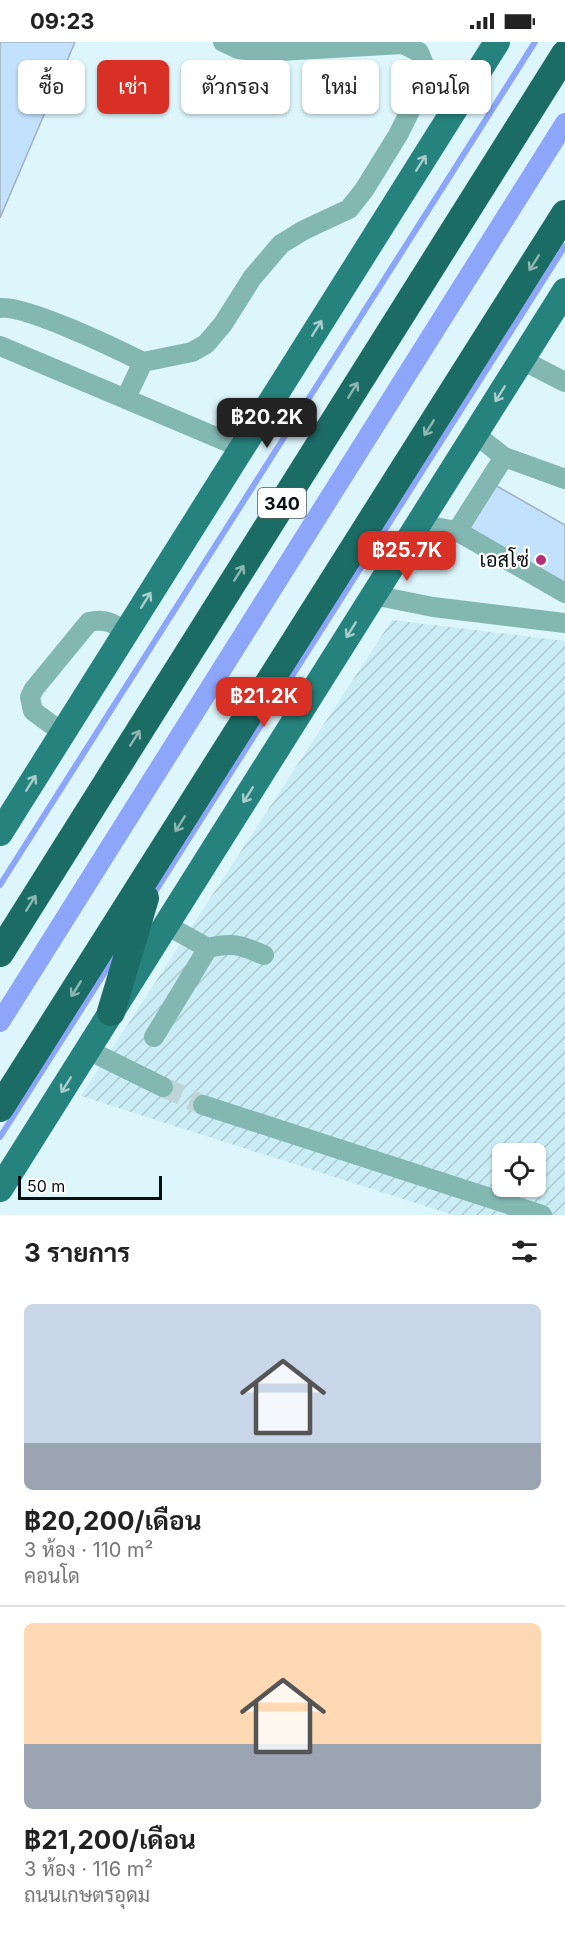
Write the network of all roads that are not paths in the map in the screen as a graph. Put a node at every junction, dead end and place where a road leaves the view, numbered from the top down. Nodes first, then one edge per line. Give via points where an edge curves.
1 (223, 42) edge
2 (497, 42) edge
3 (565, 54) edge
4 (565, 214) edge
5 (565, 291) edge
6 (0, 308) edge
7 (0, 346) edge
8 (522, 360) junction
9 (143, 362) junction
10 (565, 382) edge
11 (126, 398) junction
12 (475, 434) junction
13 (242, 448) junction
14 (504, 457) junction
15 (565, 479) edge
16 (418, 524) junction
17 (457, 531) junction
18 (565, 593) edge
19 (373, 595) junction
20 (565, 624) edge
21 (126, 632) junction
22 (63, 733) junction
23 (0, 832) edge
24 (155, 864) junction
25 (166, 925) junction
26 (208, 948) junction
27 (0, 953) edge
28 (264, 955) dead end
29 (111, 1012) junction
30 (154, 1037) dead end
31 (88, 1050) junction
32 (163, 1088) tunnel mouth
33 (203, 1105) tunnel mouth
34 (0, 1108) edge
35 (0, 1189) edge
36 (542, 1215) edge

1 - 9 street via 238,49 262,52 403,44 419,52 424,82 398,135 349,209 281,244 206,344 192,352
13 -> 2 main road
27 -> 3 highway, 340
4 -> 24 highway
5 - 8 main road
6 - 9 street via 32,314
7 - 11 street
8 - 10 street
8 -> 12 main road
9 - 11 street
11 - 13 street
12 - 14 street
12 - 16 main road
21 -> 13 main road
14 - 15 street
14 - 17 street
16 - 17 street
16 - 19 main road
17 - 18 street
19 - 20 street
19 -> 25 main road
21 - 22 main road
21 - 22 street via 110,621 89,622 34,689 30,697 33,711
23 -> 22 main road
24 - 29 highway
24 -> 34 highway
25 - 26 street
25 - 29 main road
26 - 28 street via 237,944
26 - 30 street
29 - 31 main road
31 - 32 street
31 -> 35 main road
33 - 36 street

